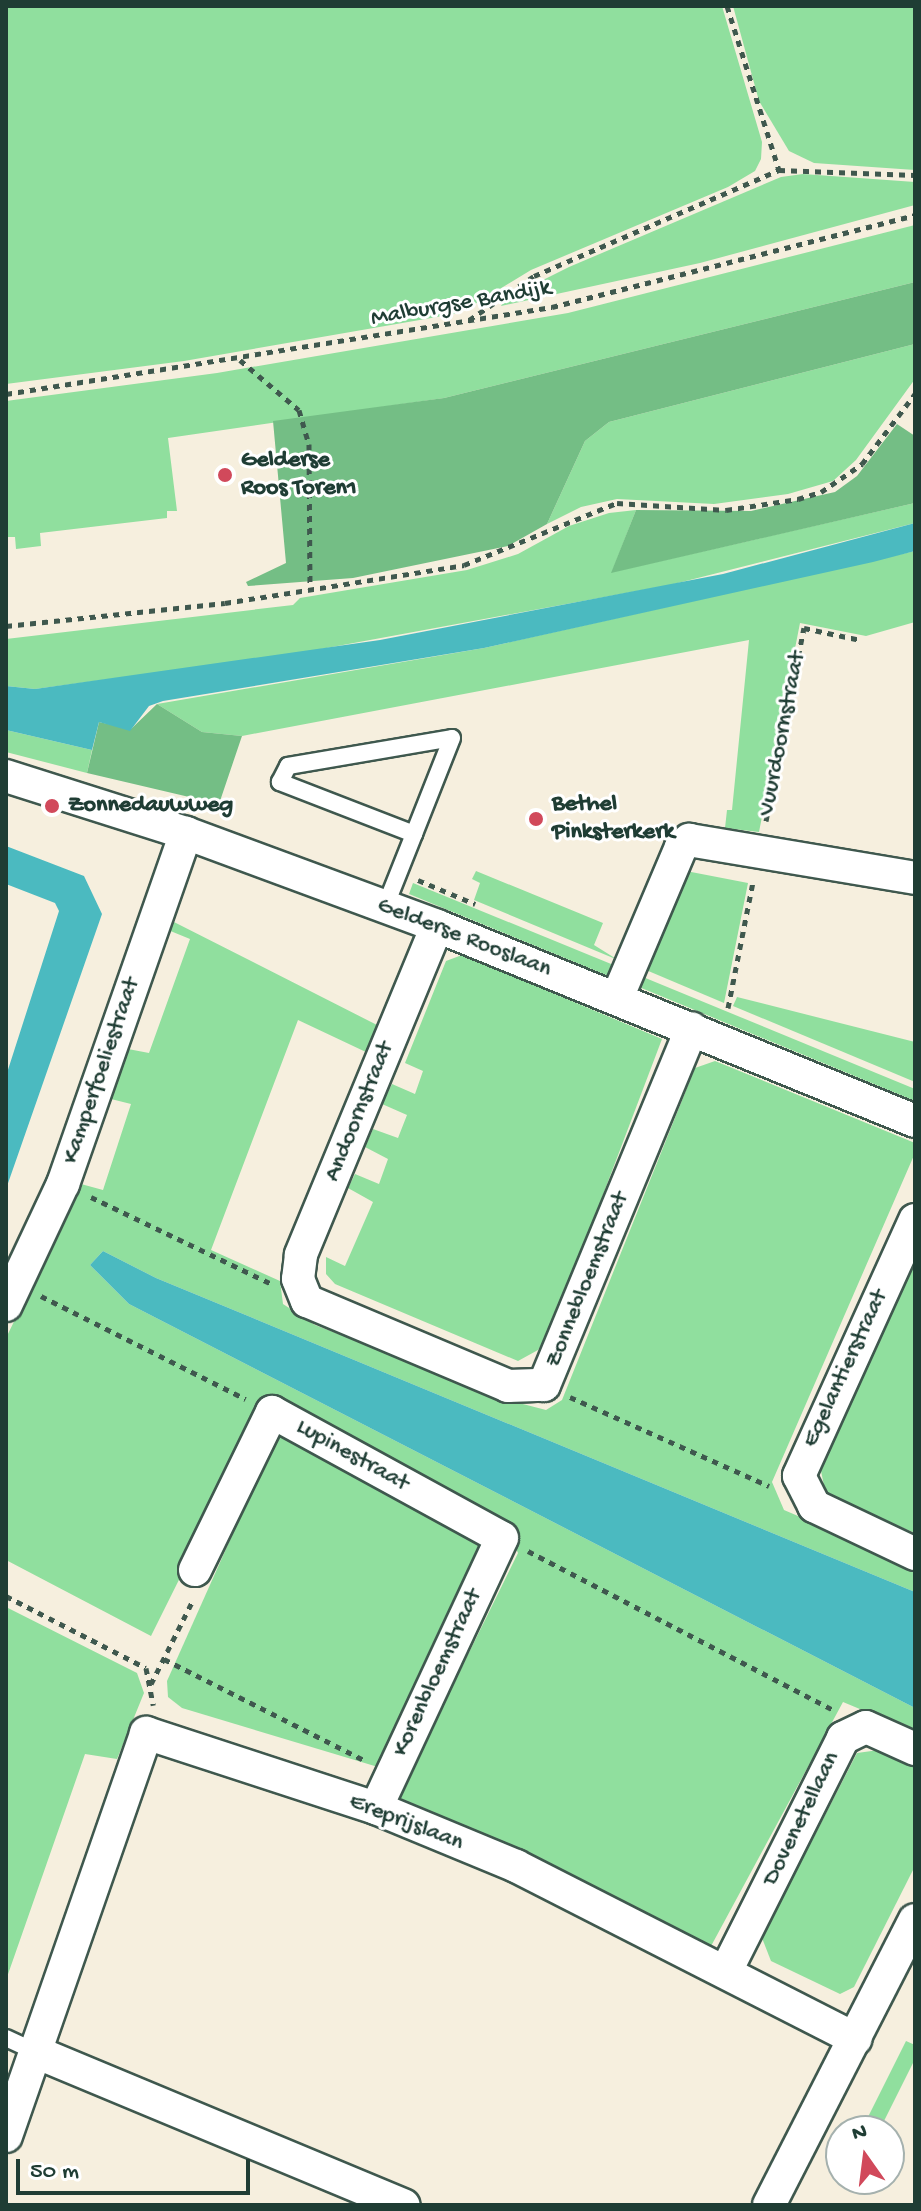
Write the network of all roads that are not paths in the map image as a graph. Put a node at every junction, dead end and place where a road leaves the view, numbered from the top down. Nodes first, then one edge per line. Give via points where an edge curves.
1 (6, 776) edge
2 (186, 833) junction
3 (414, 834) junction
4 (915, 878) edge
5 (385, 907) junction
6 (437, 926) junction
7 (617, 998) junction
8 (692, 1028) junction
9 (915, 1121) edge
10 (915, 1220) edge
11 (9, 1290) edge
12 (307, 1301) joint
13 (502, 1538) joint
14 (915, 1554) edge
15 (195, 1570) road end
16 (915, 1749) edge
17 (376, 1808) junction
18 (915, 1920) edge
19 (726, 1971) junction
20 (6, 2038) edge
21 (856, 2039) junction
22 (38, 2053) junction
23 (6, 2136) edge
24 (780, 2201) edge
25 (404, 2205) edge

1 - 2 street, Gelderse Rooslaan
2 - 5 street, Gelderse Rooslaan
2 - 11 street, Kamperfoeliestraat via 63,1184
3 - 3 lane via 295,788 280,782 288,766 452,738
3 - 5 lane
4 - 7 street, Vuurdoornstraat via 698,839 681,847
5 - 6 street, Gelderse Rooslaan
6 - 7 street, Gelderse Rooslaan
6 - 12 street, Andoornstraat via 301,1255 298,1279
7 - 8 street, Gelderse Rooslaan
8 - 9 street, Gelderse Rooslaan
8 - 12 street, Zonnebloemstraat via 544,1385 508,1386
10 - 14 street, Egelantierstraat via 799,1476 814,1506
13 - 15 street, Lupinestraat via 272,1412
13 - 17 street, Korenbloemstraat
16 - 19 street, Dovenetellaan via 866,1727 843,1738
17 - 19 street, Ereprijslaan via 516,1866
17 - 22 street, Ereprijslaan via 146,1733
18 - 21 street
19 - 21 street, Ereprijslaan
20 - 22 lane
21 - 24 street
22 - 23 street
22 - 25 street

